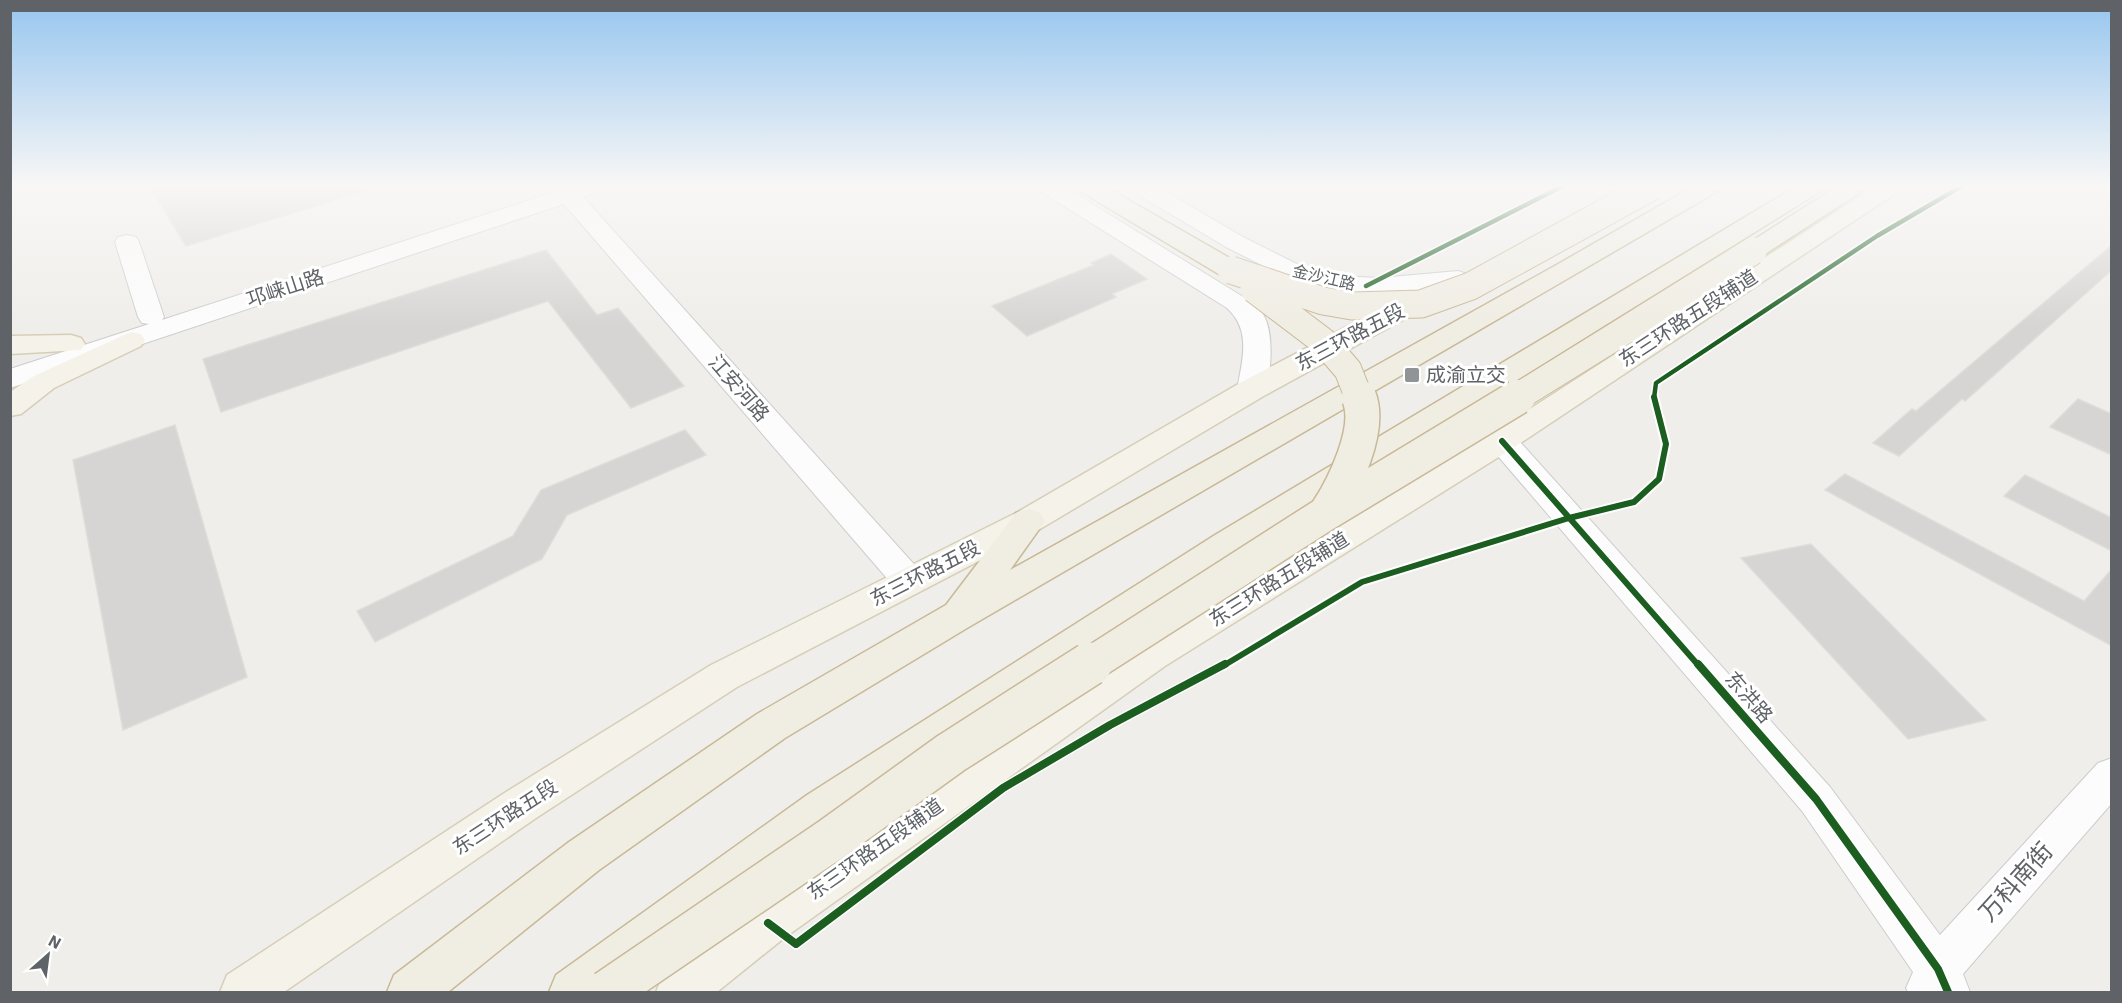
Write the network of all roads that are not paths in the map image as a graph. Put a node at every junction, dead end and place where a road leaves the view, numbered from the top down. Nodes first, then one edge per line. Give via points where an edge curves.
1 (424, 233) edge
2 (441, 233) edge
3 (609, 233) edge
4 (1123, 233) edge
5 (1168, 233) edge
6 (1220, 233) edge
7 (1541, 233) edge
8 (1568, 233) edge
9 (1631, 233) edge
10 (1736, 233) edge
11 (1782, 233) edge
12 (1820, 233) edge
13 (127, 242) dead end
14 (1231, 270) junction
15 (1458, 279) junction
16 (151, 317) junction
17 (131, 340) junction
18 (71, 344) junction
19 (10, 345) edge
20 (10, 364) edge
21 (10, 379) edge
22 (1251, 390) junction
23 (10, 407) edge
24 (1502, 441) junction
25 (1325, 514) junction
26 (1028, 520) junction
27 (909, 581) junction
28 (954, 618) junction
29 (2112, 775) edge
30 (1937, 985) edge
31 (243, 993) edge
32 (411, 993) edge
33 (573, 993) edge
34 (607, 993) edge
35 (680, 993) edge

1 - 16 street, 邛崃山路
2 - 17 street, 邛崃山路
3 - 27 street, 江安河路
4 - 22 street via 1251,316 1258,348
5 - 14 highway
6 - 15 street, 金沙江路 via 1298,274 1344,285 1421,285
7 - 15 main road, 东三环路五段
8 - 14 highway, bridge via 1471,286 1421,304 1352,306 1323,301
9 - 28 highway
10 - 33 highway via 1227,544 822,808
11 - 25 highway, bridge
12 - 24 main road, 东三环路五段辅道
13 - 16 street
14 - 25 highway, bridge via 1324,342 1348,370 1362,405 1359,437 1344,486
15 - 22 main road, 东三环路五段
16 - 18 street, 邛崃山路
17 - 21 street, 邛崃山路
17 - 23 main road via 44,382
18 - 19 main road
18 - 20 street, 邛崃山路
22 - 26 main road, 东三环路五段
24 - 30 street, 东洪路 via 1816,800
24 - 35 main road, 东三环路五段辅道 via 1152,657 768,923
25 - 34 highway, bridge via 951,753
26 - 27 main road, 东三环路五段
26 - 28 highway
27 - 31 main road, 东三环路五段 via 724,676 521,805
28 - 32 highway via 771,726 584,855
29 - 30 street, 万科南街

